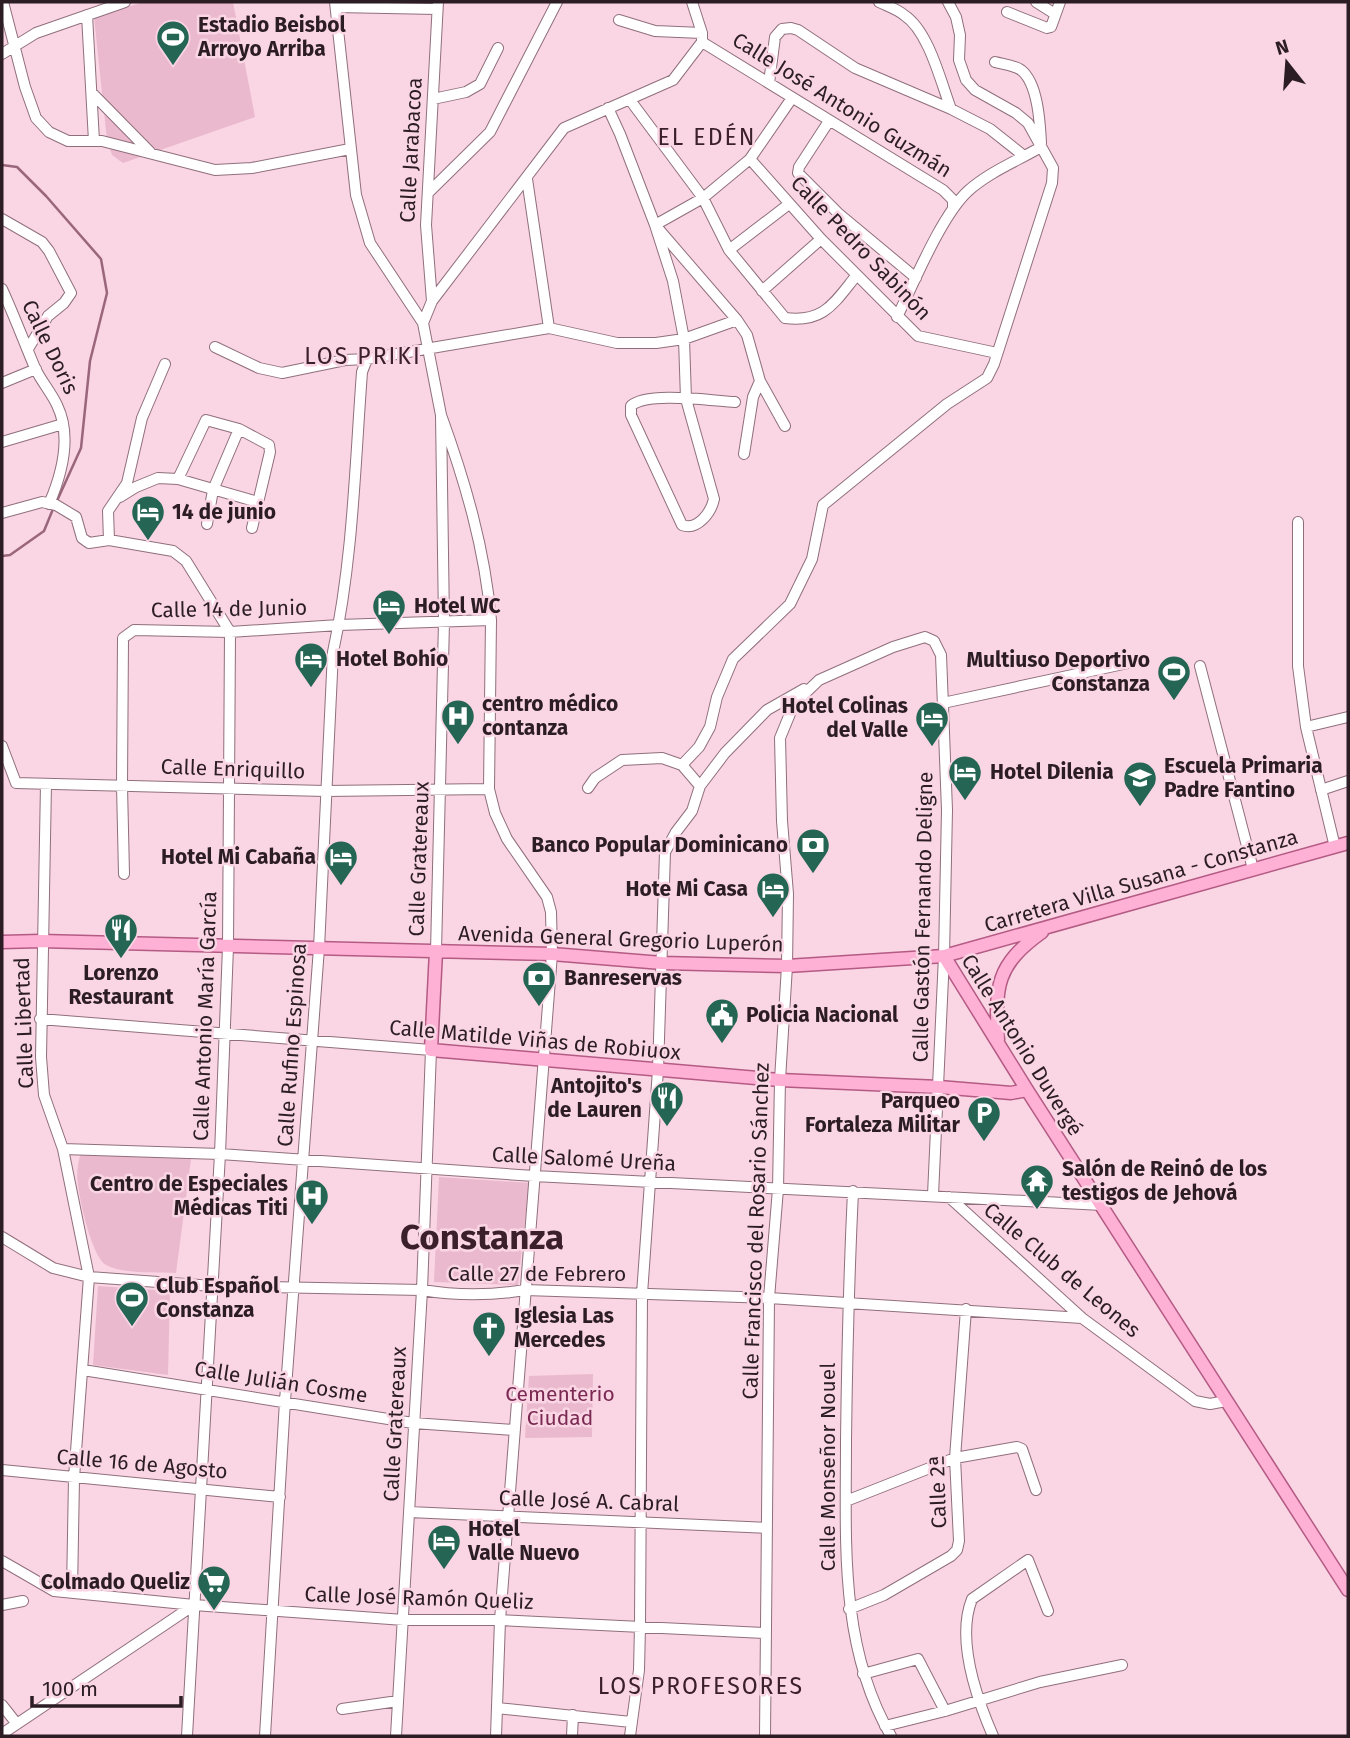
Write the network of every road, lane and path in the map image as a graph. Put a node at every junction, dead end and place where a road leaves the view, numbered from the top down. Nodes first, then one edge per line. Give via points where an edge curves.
1 (3, 2) edge
2 (125, 2) edge
3 (557, 2) edge
4 (692, 2) edge
5 (879, 2) edge
6 (948, 2) edge
7 (1036, 2) edge
8 (1060, 2) edge
9 (336, 4) edge
10 (386, 4) edge
11 (437, 5) edge
12 (1007, 12) dead end
13 (1055, 14) junction
14 (87, 15) junction
15 (619, 20) dead end
16 (702, 38) junction
17 (13, 47) junction
18 (498, 48) dead end
19 (2, 54) edge
20 (995, 62) dead end
21 (769, 83) junction
22 (92, 93) junction
23 (792, 98) junction
24 (433, 99) junction
25 (630, 100) junction
26 (608, 108) junction
27 (951, 109) junction
28 (829, 121) junction
29 (94, 141) junction
30 (1041, 147) junction
31 (350, 149) junction
32 (153, 155) junction
33 (1024, 156) junction
34 (750, 159) junction
35 (527, 179) junction
36 (428, 192) junction
37 (702, 198) junction
38 (789, 204) junction
39 (953, 207) junction
40 (2, 219) edge
41 (655, 225) junction
42 (821, 239) junction
43 (729, 250) junction
44 (856, 276) junction
45 (916, 278) junction
46 (2, 289) edge
47 (762, 291) junction
48 (432, 301) junction
49 (897, 317) junction
50 (737, 320) junction
51 (423, 323) junction
52 (549, 328) junction
53 (684, 339) junction
54 (215, 347) dead end
55 (429, 348) junction
56 (28, 349) junction
57 (997, 353) junction
58 (367, 359) junction
59 (165, 364) dead end
60 (36, 369) junction
61 (760, 381) junction
62 (2, 383) edge
63 (686, 399) junction
64 (735, 402) dead end
65 (442, 415) junction
66 (63, 424) junction
67 (785, 426) dead end
68 (239, 429) junction
69 (2, 442) edge
70 (744, 454) dead end
71 (178, 479) junction
72 (213, 490) junction
73 (114, 501) junction
74 (258, 502) junction
75 (50, 504) junction
76 (2, 513) edge
77 (1298, 522) dead end
78 (208, 524) dead end
79 (252, 528) dead end
80 (109, 540) junction
81 (491, 620) junction
82 (444, 622) junction
83 (339, 625) junction
84 (230, 632) junction
85 (1128, 663) dead end
86 (1200, 666) dead end
87 (819, 680) junction
88 (943, 703) junction
89 (1348, 717) edge
90 (1306, 727) junction
91 (2, 746) edge
92 (682, 765) junction
93 (1348, 781) edge
94 (46, 784) junction
95 (122, 786) junction
96 (700, 786) junction
97 (228, 787) junction
98 (588, 788) dead end
99 (440, 789) junction
100 (489, 789) junction
101 (1321, 790) junction
102 (325, 791) junction
103 (1348, 843) edge
104 (1335, 847) junction
105 (1253, 869) junction
106 (124, 874) dead end
107 (1050, 926) junction
108 (41, 941) junction
109 (2, 942) edge
110 (228, 947) junction
111 (319, 948) junction
112 (436, 951) junction
113 (552, 954) junction
114 (944, 956) junction
115 (662, 963) junction
116 (787, 966) junction
117 (40, 1019) junction
118 (224, 1034) junction
119 (313, 1040) junction
120 (998, 1044) junction
121 (431, 1050) junction
122 (543, 1060) junction
123 (658, 1070) junction
124 (780, 1080) junction
125 (939, 1087) junction
126 (1027, 1090) junction
127 (63, 1149) junction
128 (220, 1154) junction
129 (303, 1159) junction
130 (426, 1168) junction
131 (534, 1176) junction
132 (652, 1182) junction
133 (778, 1189) junction
134 (853, 1191) junction
135 (933, 1195) junction
136 (949, 1197) junction
137 (1102, 1205) junction
138 (2, 1237) edge
139 (89, 1277) junction
140 (213, 1286) junction
141 (293, 1287) junction
142 (422, 1290) junction
143 (525, 1290) junction
144 (642, 1294) junction
145 (769, 1298) junction
146 (847, 1304) junction
147 (966, 1309) junction
148 (1082, 1318) junction
149 (83, 1370) junction
150 (208, 1389) junction
151 (285, 1401) junction
152 (1226, 1401) junction
153 (413, 1423) junction
154 (515, 1430) junction
155 (955, 1458) junction
156 (2, 1470) edge
157 (74, 1478) junction
158 (202, 1488) junction
159 (1036, 1490) dead end
160 (280, 1497) junction
161 (846, 1501) junction
162 (409, 1512) junction
163 (508, 1518) junction
164 (642, 1523) junction
165 (767, 1528) junction
166 (2, 1561) edge
167 (1348, 1590) edge
168 (72, 1592) junction
169 (23, 1601) dead end
170 (2, 1605) edge
171 (194, 1605) junction
172 (849, 1609) junction
173 (273, 1611) junction
174 (1048, 1611) dead end
175 (404, 1620) junction
176 (500, 1620) junction
177 (640, 1626) junction
178 (766, 1633) junction
179 (1122, 1665) dead end
180 (863, 1674) junction
181 (398, 1701) junction
182 (978, 1701) junction
183 (2, 1705) edge
184 (497, 1708) junction
185 (342, 1709) dead end
186 (945, 1711) junction
187 (573, 1715) junction
188 (631, 1722) junction
189 (17, 1724) junction
190 (885, 1726) junction
191 (2, 1734) edge
192 (187, 1736) edge
193 (265, 1736) edge
194 (396, 1736) edge
195 (496, 1736) edge
196 (572, 1736) edge
197 (630, 1736) edge
198 (765, 1736) edge
199 (891, 1736) edge
200 (993, 1736) edge

1 - 17 street
2 - 14 street
3 - 36 street via 490,132
4 - 16 street
5 - 27 street via 906,16 918,29 937,65
6 - 30 street via 956,17 959,60 966,80 1028,123
7 - 13 street
8 - 13 street
9 - 10 street
9 - 31 street, Calle Gratereaux
10 - 11 street
11 - 24 street, Calle Jarabacoa
12 - 13 street via 1047,28
14 - 17 street via 36,33
14 - 22 street
15 - 16 street
16 - 21 street, Calle José Antonio Guzmán
16 - 25 street via 673,80
17 - 19 street
17 - 29 street via 36,118 49,132 68,141
18 - 24 street via 480,84
20 - 30 street via 1020,69 1027,77 1040,112
21 - 23 street, Calle José Antonio Guzmán
21 - 27 street via 775,37 790,27 855,68
22 - 29 street
22 - 32 street
23 - 28 street, Calle José Antonio Guzmán
23 - 34 street
24 - 36 street, Calle Jarabacoa
25 - 26 street
25 - 37 street
26 - 35 street via 564,128
26 - 41 street
27 - 33 street via 989,129
28 - 39 street, Calle José Antonio Guzmán via 950,195
28 - 45 street via 798,173 838,214
29 - 32 street
30 - 33 street
30 - 57 street via 1052,169 1052,183
31 - 32 street via 252,169 215,170
31 - 51 street, Calle Gratereaux via 356,195 370,243
33 - 39 street via 987,176
34 - 37 street
34 - 38 street, Calle Pedro Sabinón
35 - 48 street
35 - 52 street
36 - 48 street, Calle Jarabacoa
37 - 41 street
37 - 43 street
38 - 42 street, Calle Pedro Sabinón
38 - 43 street
39 - 45 street
40 - 56 street via 42,242 71,293 48,316
41 - 50 street
41 - 53 street via 673,281
42 - 44 street, Calle Pedro Sabinón
42 - 47 street
43 - 47 street
44 - 47 street via 825,312 803,320 785,318
44 - 49 street, Calle Pedro Sabinón
45 - 49 street
46 - 56 street, Calle Doris
48 - 51 street
49 - 57 street, Calle Pedro Sabinón via 918,336
50 - 53 street
50 - 61 street via 747,335
51 - 55 street, Calle Gratereaux
52 - 53 street via 617,343
52 - 55 street
53 - 63 street
54 - 58 street via 244,363 282,373
55 - 58 street
55 - 65 street, Calle Gratereaux
56 - 60 street, Calle Doris
57 - 92 street via 987,378 947,404 823,505 812,559 790,604 733,659 710,727
58 - 83 street, Calle Rufino Espinosa via 362,372 351,532
59 - 73 street via 142,418 127,483
60 - 62 street
60 - 66 street, Calle Doris
61 - 67 street
61 - 70 street
63 - 63 street via 714,499 696,526 688,528 682,525 631,415 635,402
63 - 64 street
65 - 81 street via 464,479
65 - 82 street, Calle Gratereaux
66 - 69 street
66 - 75 street, Calle Doris via 61,478
68 - 71 street via 206,420
68 - 72 street
68 - 74 street via 269,445
71 - 72 street
71 - 73 street via 158,478
72 - 74 street
72 - 78 street
73 - 80 street via 108,511
74 - 79 street
75 - 76 street
75 - 80 street via 74,515 85,541
77 - 90 street via 1298,666
80 - 84 street via 173,551 186,561
81 - 82 street, Calle 14 de Junio
81 - 100 street
82 - 83 street, Calle 14 de Junio
82 - 99 street, Calle Gratereaux
83 - 84 street, Calle 14 de Junio
83 - 102 street, Calle Rufino Espinosa via 333,652
84 - 95 street, Calle 14 de Junio via 134,630 123,638
84 - 97 street, Calle Antonio María García
85 - 88 street
86 - 105 street
87 - 88 street, Calle Gastón Fernando Deligne via 925,637 934,641 941,655
87 - 96 street via 767,710
87 - 116 street, Calle Francisco del Rosario Sánchez via 794,704 780,738
88 - 114 street, Calle Gastón Fernando Deligne via 947,810
89 - 90 street
90 - 101 street
91 - 94 street, Calle Enriquillo via 16,783
92 - 96 street
92 - 98 street via 662,758 622,760
93 - 101 street
94 - 95 street, Calle Enriquillo
94 - 108 street, Calle Libertad
95 - 97 street, Calle Enriquillo
95 - 106 street, Calle 14 de Junio
96 - 115 street via 692,811 665,852
97 - 102 street, Calle Enriquillo
97 - 110 street, Calle Antonio María García
99 - 100 street, Calle Enriquillo
99 - 102 street, Calle Enriquillo
99 - 112 street, Calle Gratereaux
100 - 113 street via 507,839 547,897
101 - 104 street
102 - 111 street, Calle Rufino Espinosa
103 - 104 main road, Carretera Villa Susana - Constanza
104 - 105 main road, Carretera Villa Susana - Constanza
105 - 107 main road, Carretera Villa Susana - Constanza
107 - 114 main road, Carretera Villa Susana - Constanza
107 - 120 main road via 1009,960 997,1000
108 - 109 main road, Avenida General Gregorio Luperón
108 - 110 main road, Avenida General Gregorio Luperón
108 - 117 street, Calle Libertad
110 - 111 main road, Avenida General Gregorio Luperón
110 - 118 street, Calle Antonio María García
111 - 112 main road, Avenida General Gregorio Luperón
111 - 119 street, Calle Rufino Espinosa
112 - 113 main road, Avenida General Gregorio Luperón
112 - 121 main road, Calle Gratereaux
113 - 115 main road, Avenida General Gregorio Luperón
113 - 122 street
114 - 116 main road, Avenida General Gregorio Luperón
114 - 120 main road, Calle Antonio Duvergé
114 - 125 street, Calle Gastón Fernando Deligne
115 - 116 main road, Avenida General Gregorio Luperón
115 - 123 street
116 - 124 street, Calle Francisco del Rosario Sánchez
117 - 118 street, Calle Matilde Viñas de Robiuox
117 - 127 street, Calle Libertad via 44,1095
118 - 119 street, Calle Matilde Viñas de Robiuox
118 - 128 street, Calle Antonio María García
119 - 121 street, Calle Matilde Viñas de Robiuox
119 - 129 street, Calle Rufino Espinosa
120 - 126 main road, Calle Antonio Duvergé
121 - 122 main road, Calle Matilde Viñas de Robiuox
121 - 130 street, Calle Gratereaux
122 - 123 main road, Calle Matilde Viñas de Robiuox
122 - 131 street
123 - 124 main road, Calle Matilde Viñas de Robiuox
123 - 132 street
124 - 125 main road, Calle Matilde Viñas de Robiuox
124 - 133 street, Calle Francisco del Rosario Sánchez
125 - 126 main road, Calle Matilde Viñas de Robiuox via 1011,1093
125 - 135 street, Calle Gastón Fernando Deligne
126 - 137 main road, Calle Antonio Duvergé
127 - 128 street, Calle Salomé Ureña
127 - 139 street, Calle Libertad
128 - 129 street, Calle Salomé Ureña
128 - 140 street, Calle Antonio María García
129 - 130 street, Calle Salomé Ureña
129 - 141 street, Calle Rufino Espinosa
130 - 131 street, Calle Salomé Ureña
130 - 142 street, Calle Gratereaux
131 - 132 street, Calle Salomé Ureña
131 - 143 street
132 - 133 street, Calle Salomé Ureña
132 - 144 street
133 - 134 street, Calle Salomé Ureña
133 - 145 street, Calle Francisco del Rosario Sánchez
134 - 135 street, Calle Salomé Ureña
134 - 146 street, Calle Monseñor Nouel
135 - 136 street, Calle Salomé Ureña
136 - 137 street, Calle Salomé Ureña
136 - 148 street, Calle Club de Leones
137 - 152 main road, Calle Antonio Duvergé
138 - 139 street, Calle 27 de Febrero via 53,1268
139 - 140 street, Calle 27 de Febrero
139 - 149 street, Calle Libertad
140 - 141 street, Calle 27 de Febrero
140 - 150 street, Calle Antonio María García
141 - 142 street, Calle 27 de Febrero
141 - 151 street, Calle Rufino Espinosa
142 - 143 street, Calle 27 de Febrero via 455,1296
142 - 153 street, Calle Gratereaux
143 - 144 street, Calle 27 de Febrero
143 - 154 street
144 - 145 street, Calle 27 de Febrero
144 - 164 street
145 - 146 street, Calle 27 de Febrero
145 - 165 street, Calle Francisco del Rosario Sánchez
146 - 147 street, Calle 27 de Febrero
146 - 161 street, Calle Monseñor Nouel
147 - 148 street, Calle 27 de Febrero
147 - 155 street, Calle 2ª
148 - 152 street, Calle Club de Leones via 1195,1401
149 - 150 street, Calle Julián Cosme
149 - 157 street, Calle Libertad
150 - 151 street, Calle Julián Cosme
150 - 158 street, Calle Antonio María García
151 - 153 street, Calle Julián Cosme
151 - 160 street, Calle Rufino Espinosa
152 - 167 main road, Calle Antonio Duvergé
153 - 154 street, Calle Julián Cosme
153 - 162 street, Calle Gratereaux
154 - 163 street
155 - 159 street via 1020,1447
155 - 161 street
155 - 172 street, Calle 2ª via 957,1550 884,1595
156 - 157 street, Calle 16 de Agosto
157 - 158 street, Calle 16 de Agosto
157 - 168 street, Calle Libertad
158 - 160 street, Calle 16 de Agosto
158 - 171 street, Calle Antonio María García
160 - 173 street, Calle Rufino Espinosa
161 - 172 street, Calle Monseñor Nouel
162 - 163 street, Calle José A. Cabral
162 - 175 street, Calle Gratereaux
163 - 164 street, Calle José A. Cabral
163 - 176 street
164 - 165 street, Calle José A. Cabral
164 - 177 street
165 - 178 street, Calle Francisco del Rosario Sánchez
166 - 168 street, Calle José Ramón Queliz via 54,1591
168 - 171 street, Calle José Ramón Queliz
169 - 170 street
171 - 173 street, Calle José Ramón Queliz
171 - 189 street
171 - 192 street, Calle Antonio María García
172 - 180 street, Calle Monseñor Nouel
173 - 175 street, Calle José Ramón Queliz
173 - 193 street, Calle Rufino Espinosa
174 - 182 street via 1028,1560 972,1599 967,1635
175 - 176 street, Calle José Ramón Queliz
175 - 181 street, Calle Gratereaux
176 - 177 street, Calle José Ramón Queliz
176 - 184 street
177 - 178 street, Calle José Ramón Queliz
177 - 188 street
178 - 198 street, Calle Francisco del Rosario Sánchez
179 - 182 street
180 - 186 street via 918,1659
180 - 190 street, Calle Monseñor Nouel
181 - 185 street
181 - 194 street, Calle Gratereaux
182 - 186 street
182 - 200 street
183 - 189 street
184 - 187 street
184 - 195 street
186 - 190 street
187 - 188 street
187 - 196 street
188 - 197 street
189 - 191 street
190 - 199 street, Calle Monseñor Nouel

